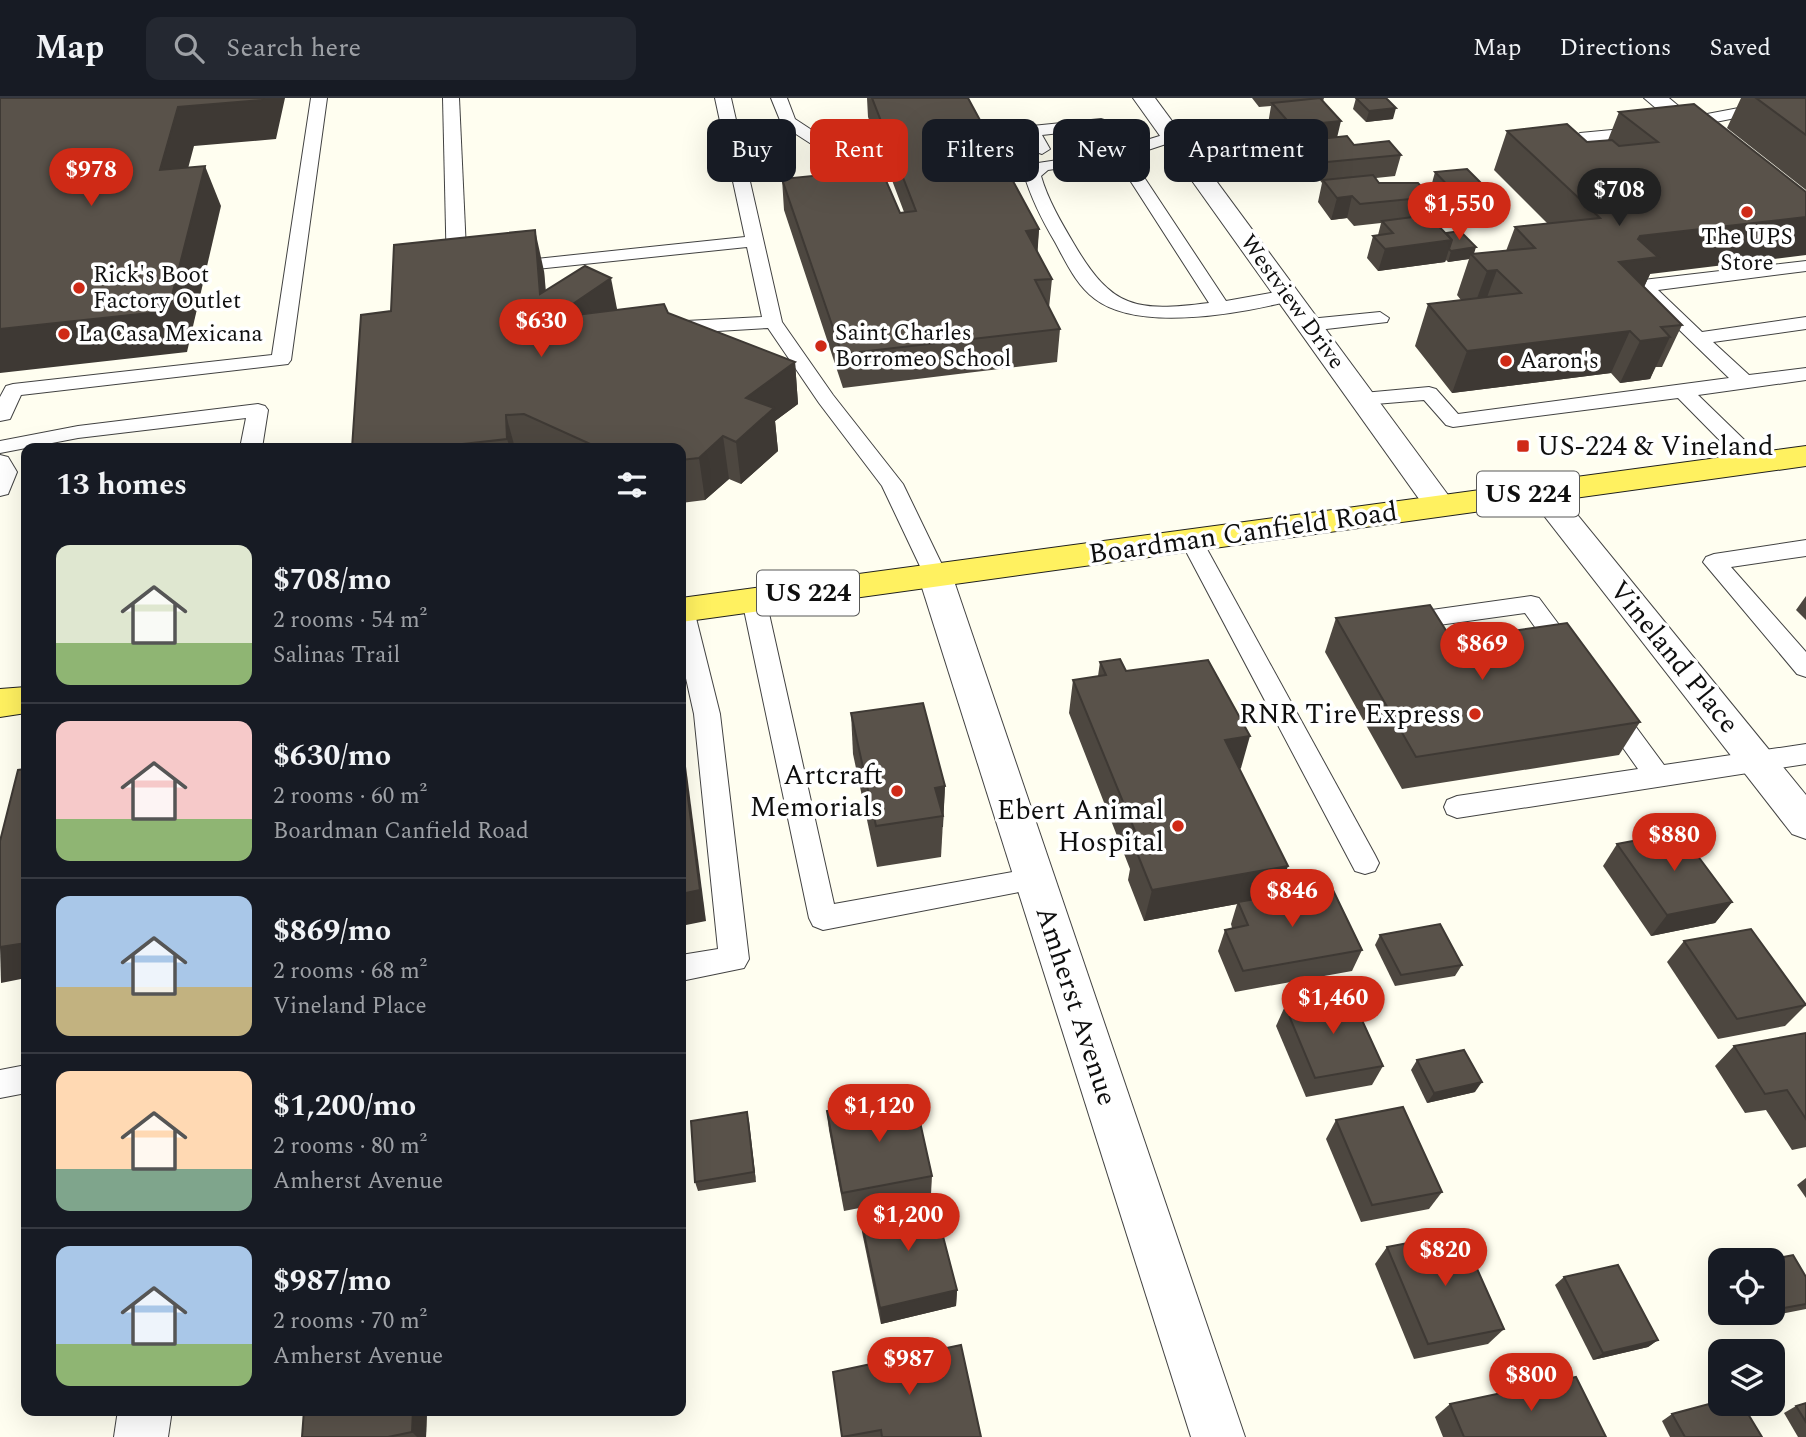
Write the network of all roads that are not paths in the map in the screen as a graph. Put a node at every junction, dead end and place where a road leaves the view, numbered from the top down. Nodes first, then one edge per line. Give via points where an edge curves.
1 (319, 98) edge
2 (451, 98) edge
3 (723, 98) edge
4 (779, 98) edge
5 (1144, 98) edge
6 (1655, 98) edge
7 (1763, 103) edge
8 (1164, 126) edge
9 (1677, 128) junction
10 (1053, 129) edge
11 (810, 132) edge
12 (1580, 138) edge
13 (1042, 149) dead end
14 (1723, 153) edge
15 (1053, 165) edge
16 (1139, 182) edge
17 (1205, 182) edge
18 (756, 242) junction
19 (564, 261) junction
20 (1806, 265) edge
21 (565, 281) edge
22 (1287, 296) junction
23 (1220, 305) junction
24 (1380, 318) dead end
25 (773, 321) junction
26 (1806, 323) edge
27 (1309, 325) junction
28 (648, 330) edge
29 (1698, 338) junction
30 (1806, 374) edge
31 (1744, 382) junction
32 (1683, 391) junction
33 (1363, 399) junction
34 (1, 418) edge
35 (76, 440) edge
36 (43, 443) edge
37 (252, 443) edge
38 (21, 445) edge
39 (0, 447) edge
40 (1806, 456) edge
41 (0, 463) edge
42 (1755, 463) junction
43 (0, 489) edge
44 (1542, 492) junction
45 (1440, 506) junction
46 (1191, 540) junction
47 (1806, 548) edge
48 (935, 575) junction
49 (754, 600) junction
50 (686, 609) edge
51 (1374, 626) edge
52 (686, 630) edge
53 (1806, 668) edge
54 (21, 701) edge
55 (0, 704) edge
56 (1806, 754) edge
57 (1758, 763) junction
58 (1656, 775) junction
59 (1457, 807) dead end
60 (1806, 823) edge
61 (1365, 863) dead end
62 (1035, 879) junction
63 (686, 967) edge
64 (21, 1080) edge
65 (0, 1084) edge
66 (144, 1416) edge
67 (141, 1437) edge
68 (1218, 1437) edge

1 - 34 lane via 281,360 13,390
2 - 19 lane via 456,272
3 - 18 lane
4 - 11 lane via 788,122
5 - 8 street, Westview Drive
6 - 9 street
7 - 9 lane via 1749,111
9 - 12 lane
9 - 14 street
10 - 13 lane via 1032,131
15 - 23 lane via 1032,174 1037,196 1085,280 1105,298 1156,311
16 - 23 lane
17 - 22 street, Westview Drive
18 - 19 lane
18 - 25 lane
19 - 21 lane
20 - 29 lane via 1643,286
22 - 23 lane
22 - 27 street, Westview Drive
24 - 27 lane
25 - 28 lane
25 - 48 lane via 892,484
26 - 29 lane
27 - 33 street, Westview Drive
29 - 31 lane
30 - 31 lane
31 - 32 lane
32 - 33 lane via 1453,421 1429,393
32 - 42 lane
33 - 45 street, Westview Drive
35 - 36 lane
35 - 37 lane via 258,410
38 - 39 lane
40 - 42 main road, Boardman Canfield Road / US 224
41 - 43 lane via 6,472
42 - 44 main road, Boardman Canfield Road / US 224
44 - 45 main road, Boardman Canfield Road / US 224
44 - 57 street, Vineland Place
45 - 46 main road, Boardman Canfield Road / US 224
46 - 48 main road, Boardman Canfield Road / US 224
46 - 61 lane
47 - 53 lane via 1714,562
48 - 49 main road, Boardman Canfield Road / US 224
48 - 62 street, Amherst Avenue
49 - 50 main road, Boardman Canfield Road / US 224
49 - 62 lane via 822,918
51 - 58 lane via 1531,604
52 - 63 lane via 707,714 734,959
54 - 55 main road
56 - 57 lane
57 - 58 lane
57 - 60 street, Vineland Place
58 - 59 lane
62 - 68 street, Amherst Avenue
64 - 65 lane
66 - 67 street

